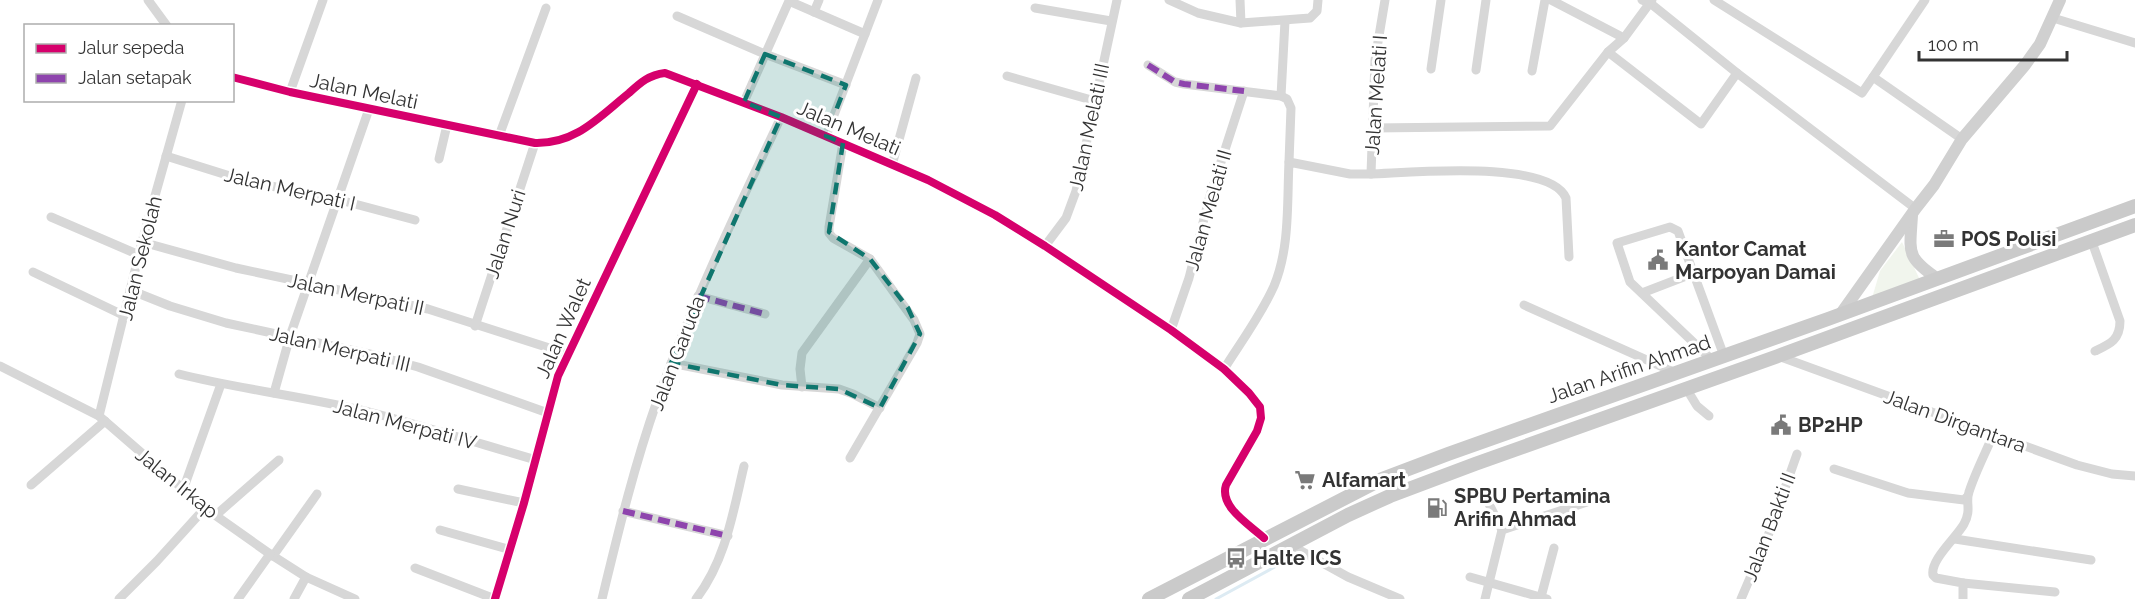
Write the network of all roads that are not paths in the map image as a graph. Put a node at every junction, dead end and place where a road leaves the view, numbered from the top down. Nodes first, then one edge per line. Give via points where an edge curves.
1 (148, 0) edge
2 (323, 0) edge
3 (788, 0) edge
4 (819, 0) edge
5 (878, 0) edge
6 (1117, 0) edge
7 (1169, 0) edge
8 (1240, 0) edge
9 (1318, 0) edge
10 (1385, 0) edge
11 (1441, 0) edge
12 (1486, 0) edge
13 (1545, 0) edge
14 (1551, 0) edge
15 (1714, 0) edge
16 (1925, 0) edge
17 (2060, 0) edge
18 (1648, 1) edge
19 (546, 8) dead end
20 (1035, 8) dead end
21 (814, 12) junction
22 (677, 16) dead end
23 (2053, 18) junction
24 (1112, 21) junction
25 (1285, 21) junction
26 (1241, 23) junction
27 (166, 24) edge
28 (865, 34) junction
29 (1624, 38) junction
30 (2135, 43) edge
31 (1608, 52) junction
32 (765, 54) junction
33 (1148, 65) dead end
34 (1431, 69) dead end
35 (1476, 70) dead end
36 (1532, 71) dead end
37 (1737, 73) junction
38 (1007, 76) dead end
39 (234, 78) edge
40 (916, 78) dead end
41 (1873, 78) junction
42 (697, 84) junction
43 (846, 85) junction
44 (1244, 91) junction
45 (291, 92) junction
46 (1281, 96) junction
47 (1095, 101) junction
48 (181, 102) edge
49 (744, 102) junction
50 (369, 109) junction
51 (781, 117) junction
52 (447, 124) junction
53 (1373, 128) junction
54 (499, 136) junction
55 (826, 136) junction
56 (1962, 139) junction
57 (535, 143) junction
58 (843, 143) junction
59 (166, 156) junction
60 (439, 159) dead end
61 (1289, 162) junction
62 (892, 165) junction
63 (1371, 174) junction
64 (336, 199) junction
65 (2135, 207) edge
66 (1914, 211) junction
67 (51, 217) dead end
68 (415, 220) dead end
69 (2135, 225) edge
70 (142, 242) junction
71 (2091, 242) junction
72 (1045, 246) junction
73 (140, 255) junction
74 (1569, 257) dead end
75 (870, 259) junction
76 (33, 272) dead end
77 (1694, 273) junction
78 (1938, 279) junction
79 (308, 284) junction
80 (130, 290) junction
81 (1642, 293) junction
82 (698, 296) junction
83 (1524, 305) dead end
84 (765, 314) dead end
85 (1840, 315) junction
86 (125, 316) junction
87 (475, 326) junction
88 (1171, 330) junction
89 (290, 336) junction
90 (2095, 351) dead end
91 (568, 354) junction
92 (1778, 356) junction
93 (1718, 358) junction
94 (671, 363) junction
95 (0, 366) edge
96 (1224, 369) junction
97 (1676, 373) junction
98 (179, 374) dead end
99 (221, 384) junction
100 (801, 387) junction
101 (1686, 388) junction
102 (274, 393) junction
103 (880, 408) junction
104 (1571, 410) junction
105 (548, 413) junction
106 (1709, 416) dead end
107 (102, 419) junction
108 (1578, 427) junction
109 (1993, 435) junction
110 (1797, 454) dead end
111 (850, 458) dead end
112 (279, 460) dead end
113 (536, 460) junction
114 (744, 466) dead end
115 (1834, 469) dead end
116 (2135, 476) edge
117 (31, 485) dead end
118 (458, 489) dead end
119 (183, 490) junction
120 (317, 494) dead end
121 (1968, 497) junction
122 (1587, 502) dead end
123 (524, 504) junction
124 (1489, 504) dead end
125 (205, 508) junction
126 (623, 511) junction
127 (216, 515) junction
128 (440, 530) dead end
129 (1502, 530) junction
130 (728, 536) junction
131 (1264, 538) junction
132 (1954, 539) junction
133 (1292, 546) junction
134 (1554, 548) dead end
135 (511, 550) junction
136 (271, 556) junction
137 (2091, 560) dead end
138 (415, 568) dead end
139 (306, 577) junction
140 (1470, 577) dead end
141 (1490, 582) junction
142 (1963, 583) junction
143 (2055, 592) dead end
144 (1544, 598) edge
145 (119, 599) edge
146 (238, 599) edge
147 (294, 599) edge
148 (355, 599) edge
149 (495, 599) edge
150 (602, 599) edge
151 (696, 599) edge
152 (1149, 599) edge
153 (1189, 599) edge
154 (1400, 599) edge
155 (1485, 599) edge
156 (1741, 599) edge
157 (1964, 599) edge

1 - 27 street
2 - 45 street
3 - 21 street
3 - 32 street
4 - 21 street
5 - 28 street
6 - 24 street, Jalan Melati III
7 - 26 street via 1198,13
8 - 26 street
9 - 25 street via 1313,16
10 - 53 street, Jalan Melati I via 1375,60
11 - 34 street
12 - 35 street
13 - 36 street
14 - 29 street
15 - 41 street via 1862,93
16 - 41 street
17 - 23 main road
18 - 29 street
18 - 37 street
19 - 54 street
20 - 24 street
21 - 28 street
22 - 32 street
23 - 30 street
23 - 56 main road via 2025,65
24 - 47 street, Jalan Melati III
25 - 26 street
25 - 46 street
28 - 43 street
29 - 31 street
31 - 37 street via 1701,123
31 - 53 street via 1550,126
32 - 43 street
32 - 49 street
33 - 44 street via 1175,82
37 - 66 street
38 - 47 street
39 - 45 street, Jalan Melati
40 - 62 street
41 - 56 street
42 - 49 street, Jalan Melati
42 - 57 street, Jalan Melati via 665,73 648,77 577,133 559,142
42 - 91 street, Jalan Walet
43 - 55 street
44 - 46 street
44 - 88 street, Jalan Melati II
45 - 50 street, Jalan Melati
46 - 61 street via 1291,105
47 - 72 street, Jalan Melati III via 1071,208
48 - 59 street, Jalan Sekolah
49 - 51 street, Jalan Melati
50 - 52 street, Jalan Melati
50 - 64 street
51 - 55 street, Jalan Melati
51 - 82 street, Jalan Garuda
52 - 54 street, Jalan Melati
52 - 60 street
53 - 63 street, Jalan Melati I
54 - 57 street, Jalan Melati
55 - 58 street, Jalan Melati
56 - 66 main road
57 - 87 street, Jalan Nuri
58 - 62 street, Jalan Melati
58 - 75 street via 829,230 834,238
59 - 64 street, Jalan Merpati I via 246,181
59 - 70 street, Jalan Sekolah
61 - 63 street, Jalan Melati I via 1350,174
61 - 96 street via 1279,269 1258,315
62 - 72 street, Jalan Melati via 966,199
63 - 74 street via 1498,171 1542,182 1562,191 1566,198
64 - 68 street, Jalan Merpati I
64 - 79 street
65 - 78 main road, Jalan Arifin Ahmad
66 - 78 main road via 1912,256
66 - 85 main road
67 - 73 street
69 - 71 main road, Jalan Arifin Ahmad
70 - 73 street, Jalan Sekolah
70 - 79 street, Jalan Merpati II
71 - 90 street via 2120,321 2114,341
71 - 92 main road, Jalan Arifin Ahmad
72 - 88 street, Jalan Melati
73 - 80 street, Jalan Sekolah
75 - 100 street via 804,349
75 - 103 street via 908,308 920,334
76 - 86 street
77 - 81 street
77 - 81 street via 1678,231 1670,227 1617,243 1630,282
77 - 93 street
78 - 85 main road, Jalan Arifin Ahmad
79 - 87 street, Jalan Merpati II via 419,307
79 - 89 street
80 - 86 street, Jalan Sekolah
80 - 89 street, Jalan Merpati III via 196,315
81 - 93 street
82 - 84 street
82 - 94 street, Jalan Garuda
83 - 97 street
85 - 93 main road, Jalan Arifin Ahmad
86 - 107 street, Jalan Sekolah
87 - 91 street, Jalan Merpati II
88 - 96 street, Jalan Melati
89 - 102 street
89 - 105 street, Jalan Merpati III via 418,367
91 - 105 street, Jalan Walet via 555,383
92 - 101 main road, Jalan Arifin Ahmad
92 - 109 street, Jalan Dirgantara
93 - 97 main road, Jalan Arifin Ahmad
94 - 100 street
94 - 126 street, Jalan Garuda
95 - 107 street, Jalan Irkap
96 - 131 street, Jalan Melati via 1257,402 1261,418 1224,496
97 - 104 main road, Jalan Arifin Ahmad
98 - 99 street, Jalan Merpati IV
99 - 102 street, Jalan Merpati IV
99 - 119 street
100 - 103 street via 839,388
101 - 106 street
101 - 108 main road, Jalan Arifin Ahmad
102 - 113 street, Jalan Merpati IV via 371,413
103 - 111 street
104 - 108 main road
104 - 131 main road, Jalan Arifin Ahmad via 1382,479
105 - 113 street, Jalan Walet
107 - 117 street
107 - 119 street, Jalan Irkap
108 - 133 main road, Jalan Arifin Ahmad via 1390,496
109 - 116 street, Jalan Dirgantara via 2092,470
109 - 121 street
110 - 156 street, Jalan Bakti II
112 - 127 street
113 - 123 street, Jalan Walet
114 - 130 street
115 - 121 street via 1908,493 1964,500
118 - 123 street
119 - 125 street, Jalan Irkap
120 - 136 street
121 - 132 street via 1967,517
122 - 129 street
123 - 135 street, Jalan Walet
124 - 129 street
125 - 127 street, Jalan Irkap
125 - 145 street
126 - 130 street
126 - 150 street, Jalan Garuda
127 - 136 street, Jalan Irkap
128 - 135 street
129 - 141 street
130 - 151 street via 717,565
131 - 152 main road, Jalan Arifin Ahmad
132 - 137 street
132 - 142 street via 1938,558 1932,573 1939,579
133 - 153 main road, Jalan Arifin Ahmad
133 - 154 street via 1348,577
134 - 144 street
135 - 149 street, Jalan Walet
136 - 139 street, Jalan Irkap
136 - 146 street
138 - 149 street
139 - 147 street
139 - 148 street, Jalan Irkap
140 - 141 street
141 - 144 street
141 - 155 street
142 - 143 street
142 - 157 street

